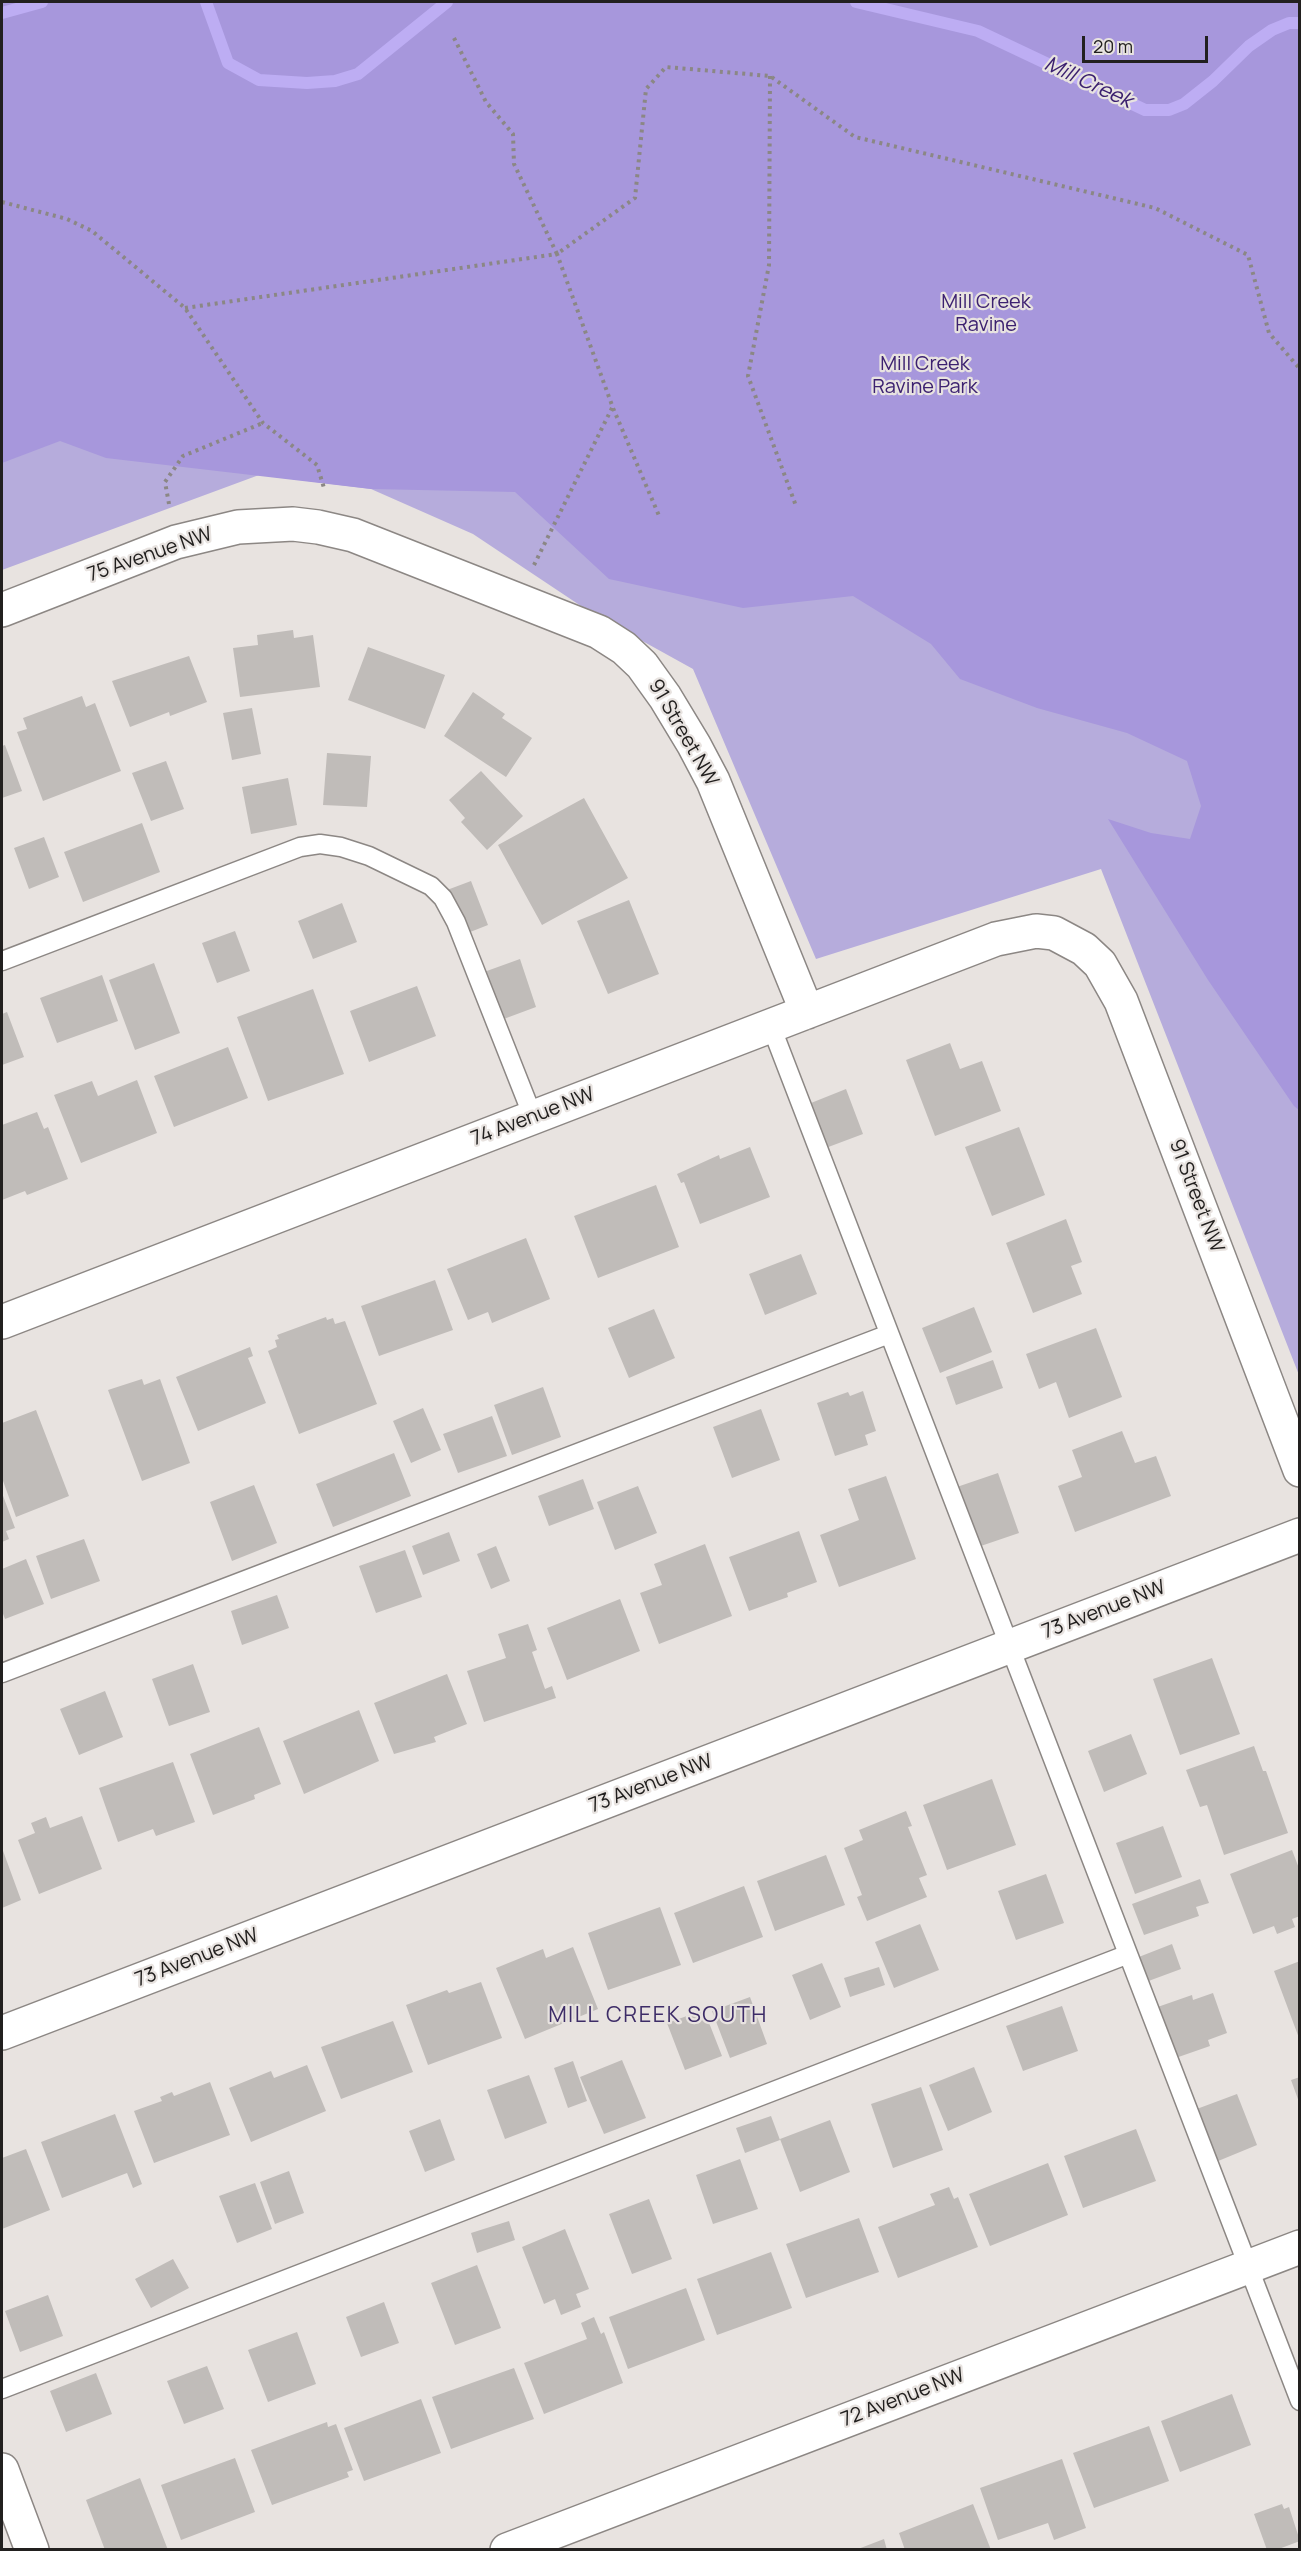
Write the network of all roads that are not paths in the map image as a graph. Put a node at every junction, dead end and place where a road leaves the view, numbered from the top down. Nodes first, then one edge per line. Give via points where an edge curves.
1 (339, 531) joint
2 (2, 610) edge
3 (1068, 939) joint
4 (2, 961) edge
5 (807, 1012) junction
6 (771, 1026) junction
7 (533, 1117) junction
8 (2, 1322) edge
9 (889, 1334) junction
10 (1299, 1470) edge
11 (1299, 1535) edge
12 (1009, 1647) junction
13 (2, 1673) edge
14 (1126, 1955) junction
15 (2, 2033) edge
16 (1299, 2247) edge
17 (1248, 2267) junction
18 (2, 2389) edge
19 (1299, 2401) edge
20 (2, 2470) edge
21 (32, 2550) edge
22 (507, 2550) edge

1 - 2 street, 75 Avenue NW via 262,524 207,533
1 - 5 street, 91 Street NW via 613,639 642,665 713,781
3 - 5 street, 74 Avenue NW via 1036,931 1014,934
3 - 10 street, 91 Street NW via 1100,964 1121,1001
4 - 7 lane via 300,848 320,844 369,855 420,881 443,898
5 - 6 street, 74 Avenue NW
6 - 7 street, 74 Avenue NW
6 - 9 lane
7 - 8 street, 74 Avenue NW
9 - 12 lane
9 - 13 lane
11 - 12 street, 73 Avenue NW
12 - 14 lane
12 - 15 street, 73 Avenue NW
14 - 17 lane
14 - 18 lane
16 - 17 street, 72 Avenue NW
17 - 19 lane
17 - 22 street, 72 Avenue NW
20 - 21 street

